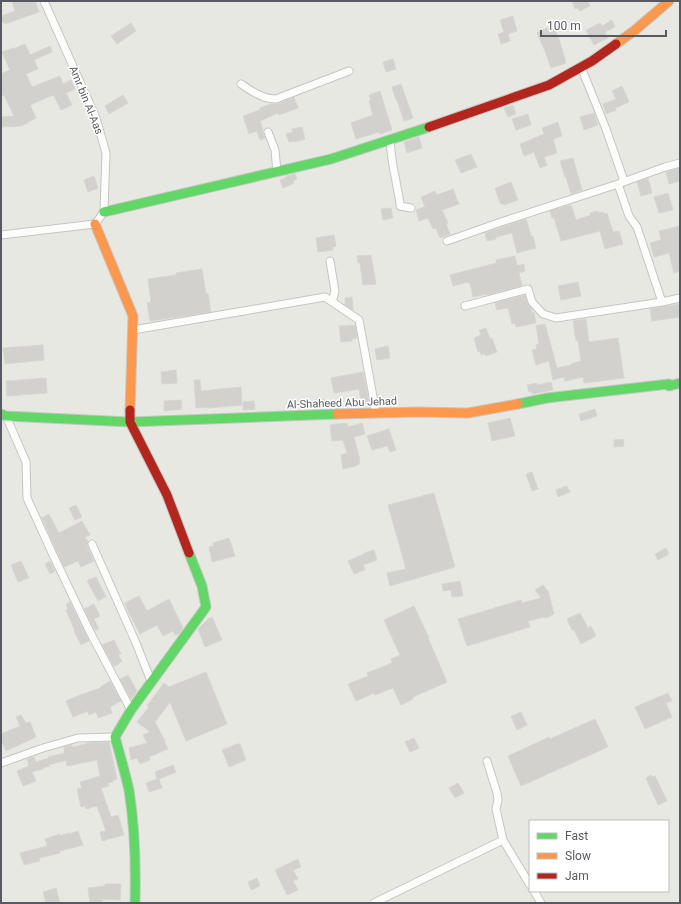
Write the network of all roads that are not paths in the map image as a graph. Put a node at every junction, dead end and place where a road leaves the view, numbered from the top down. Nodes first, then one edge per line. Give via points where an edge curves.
1 (44, 1) edge
2 (669, 1) edge
3 (581, 67) junction
4 (349, 71) dead end
5 (241, 84) dead end
6 (268, 132) dead end
7 (390, 140) junction
8 (680, 163) edge
9 (277, 172) junction
10 (621, 183) junction
11 (411, 208) dead end
12 (104, 212) junction
13 (95, 224) junction
14 (1, 235) edge
15 (447, 242) dead end
16 (330, 261) dead end
17 (680, 298) edge
18 (332, 302) junction
19 (662, 302) junction
20 (465, 306) dead end
21 (133, 330) junction
22 (680, 383) edge
23 (376, 414) junction
24 (4, 415) edge
25 (130, 422) junction
26 (92, 544) dead end
27 (151, 682) junction
28 (130, 710) junction
29 (115, 737) junction
30 (486, 761) dead end
31 (1, 763) edge
32 (503, 840) junction
33 (529, 882) edge
34 (535, 892) edge
35 (134, 903) edge
36 (374, 903) edge
37 (541, 903) edge

1 - 12 street, Amr bin Al-Aas via 96,118 106,153
2 - 3 street via 634,31
3 - 7 street via 549,85
3 - 10 street via 606,129
4 - 5 street via 276,99 269,99
6 - 9 street via 275,150
7 - 9 street
7 - 11 street via 400,206
8 - 10 street
9 - 12 street
10 - 15 street
10 - 19 street via 629,216 637,227
12 - 13 street
13 - 14 street
13 - 21 street via 133,316
16 - 18 street via 335,291
17 - 19 street
18 - 21 street via 325,297
18 - 23 street via 359,320
19 - 20 street via 556,318 542,314 532,302 528,289
21 - 25 street
22 - 23 street, Al-Shaheed Abu Jehad via 547,398 468,414
23 - 25 street, Al-Shaheed Abu Jehad
24 - 25 street, Al-Shaheed Abu Jehad
24 - 28 street via 26,462 27,498
25 - 27 street via 167,495 202,586 206,608
26 - 27 street
27 - 28 street
28 - 29 street
29 - 31 street via 78,738
29 - 35 street via 131,801 136,867
30 - 32 street via 497,793 496,809
32 - 33 street
32 - 36 street
34 - 37 street

